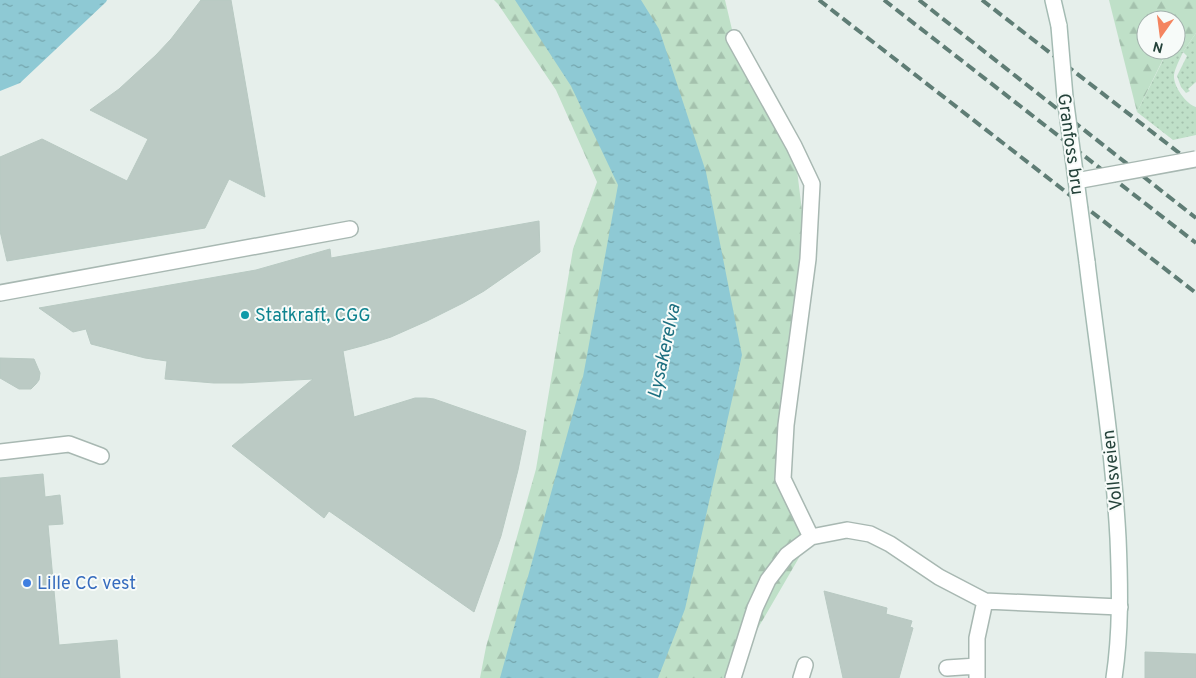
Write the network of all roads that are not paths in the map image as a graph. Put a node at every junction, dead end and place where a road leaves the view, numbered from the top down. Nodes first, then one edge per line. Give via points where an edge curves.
1 (1052, 0) edge
2 (734, 38) dead end
3 (1196, 159) edge
4 (1076, 182) junction
5 (350, 229) dead end
6 (1087, 262) joint
7 (0, 293) edge
8 (0, 452) edge
9 (102, 456) dead end
10 (811, 537) junction
11 (985, 602) junction
12 (1120, 606) junction
13 (947, 668) dead end
14 (977, 672) edge
15 (733, 678) edge
16 (1114, 678) edge

1 - 4 main road, Granfoss bru, bridge via 1059,26
2 - 10 main road via 812,184 808,259 786,425 783,479
3 - 4 main road, bridge
4 - 6 main road, Granfoss bru, bridge
5 - 7 main road
6 - 12 main road, Vollsveien via 1116,502
8 - 9 main road via 69,444
10 - 11 main road via 847,530 870,534
10 - 15 main road via 788,555 768,580 755,608
11 - 12 main road
11 - 14 main road via 977,638
12 - 16 main road, Vollsveien
13 - 14 main road

